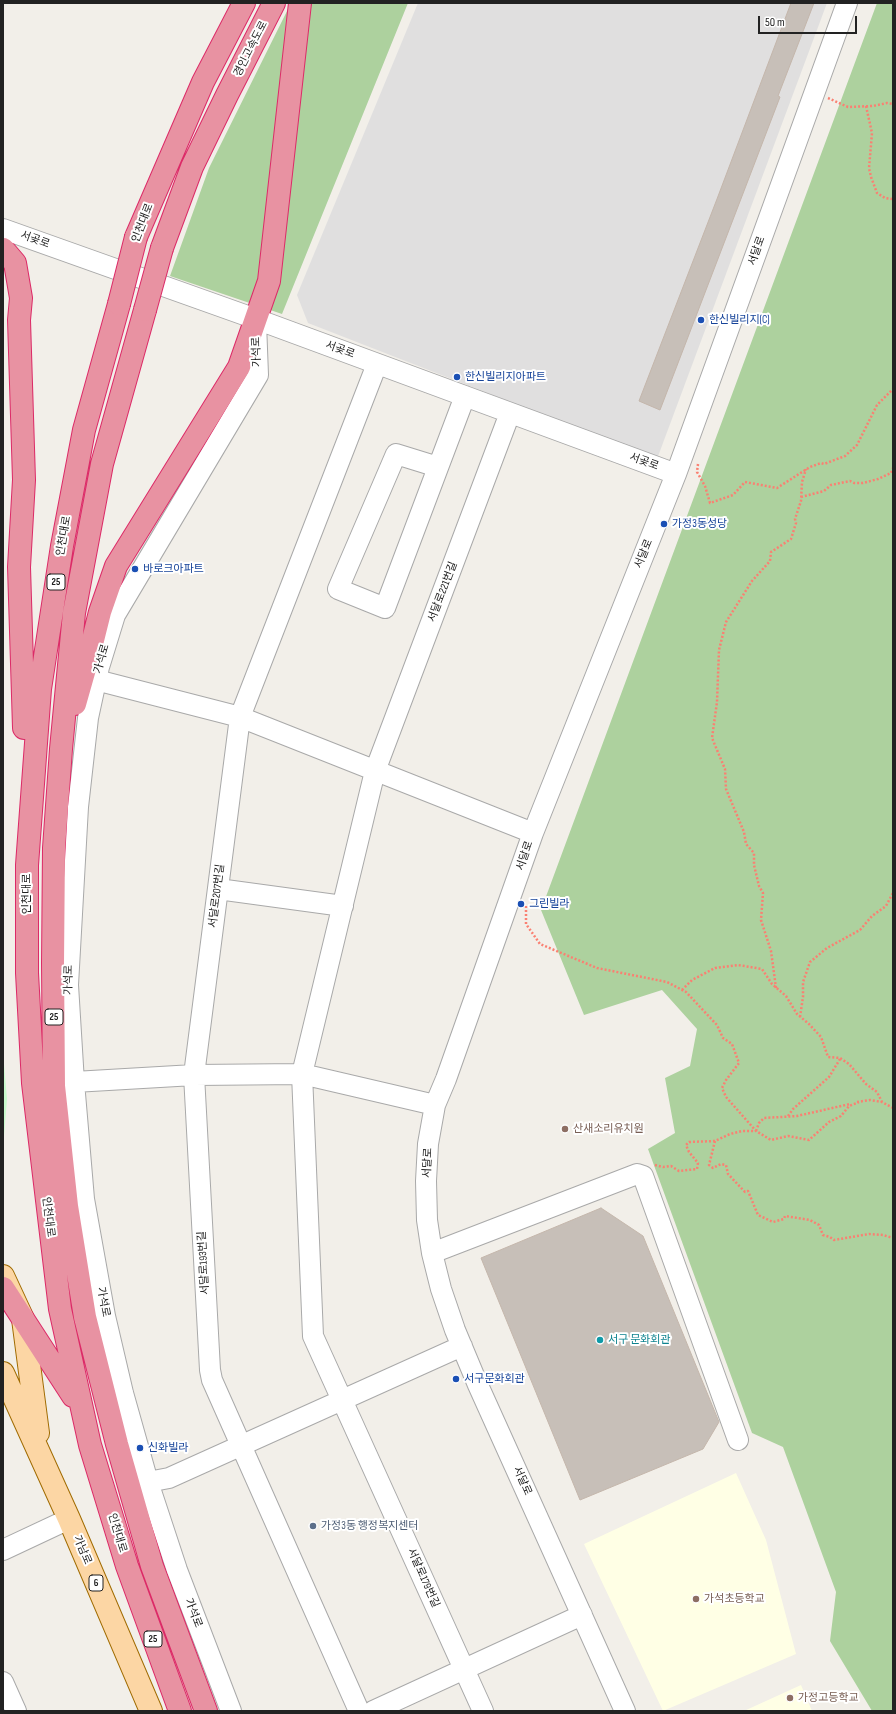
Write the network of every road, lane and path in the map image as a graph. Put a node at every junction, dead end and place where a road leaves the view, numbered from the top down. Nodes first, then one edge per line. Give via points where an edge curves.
1 (244, 3) edge
2 (274, 3) edge
3 (300, 3) edge
4 (847, 3) edge
5 (814, 93) junction
6 (227, 95) joint
7 (893, 104) edge
8 (866, 106) junction
9 (893, 199) edge
10 (3, 229) edge
11 (3, 249) edge
12 (256, 319) junction
13 (377, 364) junction
14 (893, 389) edge
15 (465, 396) junction
16 (510, 413) junction
17 (679, 466) junction
18 (438, 467) junction
19 (893, 468) edge
20 (806, 469) junction
21 (801, 497) junction
22 (96, 680) junction
23 (240, 717) junction
24 (61, 749) junction
25 (375, 771) junction
26 (533, 833) junction
27 (27, 865) junction
28 (218, 889) junction
29 (893, 893) edge
30 (526, 904) dead end
31 (343, 906) junction
32 (776, 988) junction
33 (682, 990) junction
34 (800, 1017) junction
35 (840, 1058) junction
36 (302, 1074) junction
37 (194, 1075) junction
38 (74, 1082) junction
39 (859, 1102) junction
40 (882, 1102) junction
41 (435, 1105) junction
42 (893, 1108) edge
43 (787, 1117) junction
44 (756, 1131) junction
45 (715, 1141) junction
46 (643, 1176) junction
47 (893, 1238) edge
48 (432, 1253) junction
49 (3, 1276) edge
50 (3, 1288) edge
51 (23, 1319) junction
52 (462, 1346) junction
53 (3, 1373) edge
54 (342, 1400) junction
55 (81, 1408) junction
56 (738, 1440) dead end
57 (241, 1446) junction
58 (40, 1456) junction
59 (148, 1482) junction
60 (69, 1519) junction
61 (3, 1550) edge
62 (582, 1615) junction
63 (464, 1669) junction
64 (3, 1682) edge
65 (14, 1710) edge
66 (151, 1711) edge
67 (180, 1711) edge
68 (206, 1711) edge
69 (232, 1711) edge
70 (359, 1711) edge
71 (372, 1711) edge
72 (483, 1711) edge
73 (625, 1711) edge

1 - 27 highway, 인천대로 / 25, bridge via 202,82 136,237 84,430 62,546 40,689
2 - 6 highway, 경인고속도로
3 - 12 highway via 269,281
4 - 5 street, 서달로
5 - 8 path via 848,106
5 - 17 street, 서달로
6 - 24 highway, 인천대로 / 25, bridge via 192,167 162,248 102,464 74,613
7 - 8 path
8 - 9 path via 872,133 869,168 871,177 878,193 885,198
10 - 12 street, 서곶로
11 - 27 highway via 14,263 21,298 19,320 24,480 19,567
12 - 13 street, 서곶로
12 - 22 street, 가석로 via 258,374 115,615
12 - 24 highway via 239,367 116,566 100,612
13 - 15 street, 서곶로
13 - 23 street
14 - 20 path via 877,405 857,445 844,456
15 - 16 street, 서곶로
15 - 18 street
16 - 17 street, 서곶로
16 - 25 street, 서달로221번길
17 - 20 path via 698,462 697,472 710,503 733,495 745,482 777,488
17 - 26 street, 서달로
18 - 18 street via 385,608 338,589 396,454
19 - 21 path via 891,473 878,479 863,483 850,481 831,485 824,491
20 - 21 path
21 - 32 path via 791,539 771,552 770,561 752,581 726,622 719,650 717,702 712,738 725,769 726,789 744,832 746,844 754,853 758,886 763,893 761,920 771,951
22 - 23 street
22 - 38 street, 가석로 via 88,718 78,807 69,978
23 - 25 street
23 - 28 street, 서달로207번길
24 - 68 highway, 인천대로 / 25 via 54,848 54,1086 67,1206 85,1317 117,1444 152,1566
25 - 26 street
25 - 31 street
26 - 41 street, 서달로
27 - 55 highway, 인천대로 / 25 via 27,973 33,1083 60,1309
28 - 31 street
28 - 37 street, 서달로207번길
29 - 34 path via 886,906 872,916 860,930 827,948 810,962 803,982
30 - 33 path via 526,924 540,944 597,968 666,982
31 - 36 street
32 - 33 path via 762,969 728,965 708,970
32 - 34 path via 786,996
33 - 44 path via 712,1019 723,1038 732,1044 739,1063 722,1088 726,1097
34 - 35 path via 821,1037 828,1057
35 - 40 path via 877,1092
35 - 43 path via 829,1077
36 - 37 street
36 - 41 street
36 - 54 street via 313,1336
37 - 38 street
37 - 57 street, 서달로193번길 via 210,1370
38 - 59 street, 가석로 via 84,1200 101,1293 123,1393
39 - 40 path
39 - 43 path
39 - 44 path via 849,1106 841,1116 829,1122 809,1140 788,1136 771,1140
40 - 42 path
41 - 48 street, 서달로 via 428,1144 426,1181 427,1220
43 - 44 path via 764,1118
44 - 45 path via 742,1131
45 - 46 path via 689,1142 686,1145 698,1163 697,1168 679,1171 671,1166 656,1165 648,1167
45 - 47 path via 708,1165 713,1168 721,1164 726,1165 728,1174 745,1192 748,1191 758,1215 773,1222 784,1219 785,1216 810,1220 819,1225 823,1235 834,1240 870,1234
46 - 48 street via 636,1174
46 - 56 street
48 - 52 street, 서달로 via 441,1289
49 - 51 main road, 가남로 / 6
50 - 51 highway
51 - 55 highway
51 - 58 main road, 가남로 / 6
52 - 54 street
52 - 62 street, 서달로
53 - 58 main road, 가남로 / 6
54 - 57 street
54 - 63 street, 서달로179번길
55 - 67 highway, 인천대로 / 25 via 126,1566
57 - 59 street via 169,1478
57 - 70 street
58 - 60 main road, 가남로 / 6
59 - 69 street, 가석로 via 176,1570
60 - 61 street
60 - 66 main road, 가남로 / 6
62 - 63 street
62 - 73 street, 서달로
63 - 71 street
63 - 72 street, 서달로179번길
64 - 65 street

